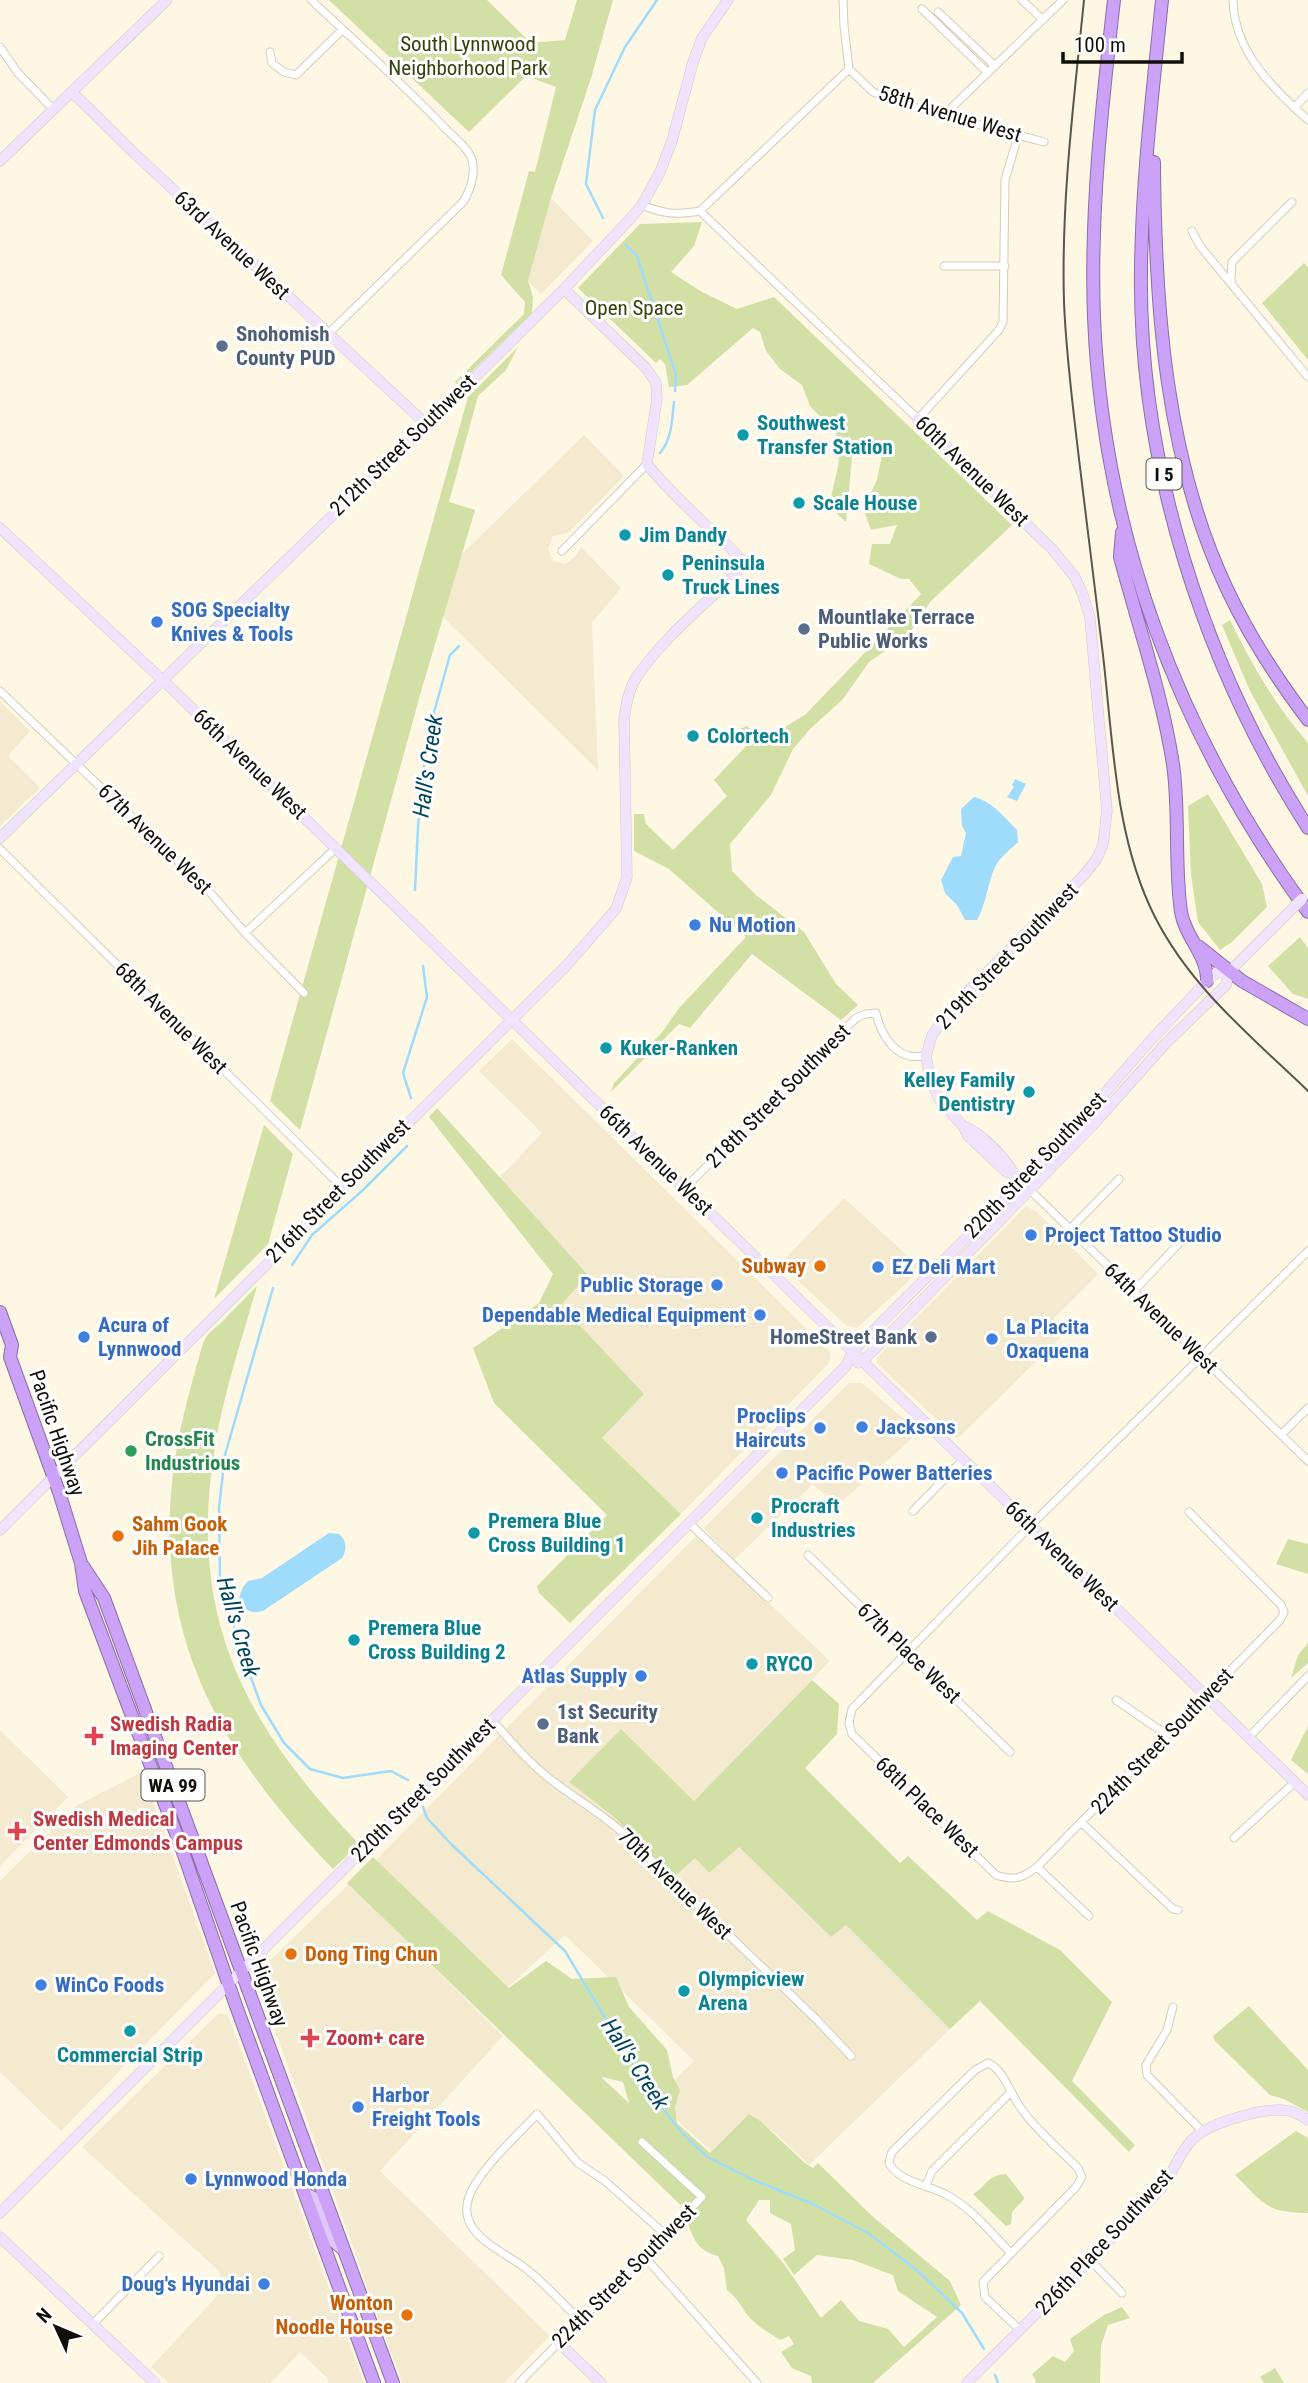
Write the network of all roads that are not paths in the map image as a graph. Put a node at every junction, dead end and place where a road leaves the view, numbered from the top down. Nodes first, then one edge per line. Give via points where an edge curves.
1 (167, 0) edge
2 (311, 0) edge
3 (728, 0) edge
4 (843, 0) edge
5 (1022, 0) edge
6 (1063, 0) edge
7 (1114, 0) edge
8 (1162, 0) edge
9 (1233, 0) edge
10 (922, 9) dead end
11 (938, 12) dead end
12 (1043, 20) junction
13 (342, 30) junction
14 (0, 47) edge
15 (270, 52) dead end
16 (849, 69) junction
17 (991, 69) junction
18 (72, 92) junction
19 (1153, 92) junction
20 (1308, 93) edge
21 (1294, 108) junction
22 (54, 110) junction
23 (944, 115) junction
24 (1308, 120) edge
25 (1018, 136) junction
26 (1044, 142) dead end
27 (0, 160) edge
28 (1292, 202) dead end
29 (642, 205) junction
30 (700, 211) junction
31 (1192, 231) dead end
32 (944, 266) dead end
33 (1005, 266) junction
34 (1231, 282) junction
35 (564, 289) junction
36 (328, 334) junction
37 (1308, 377) edge
38 (918, 419) junction
39 (426, 424) junction
40 (647, 464) junction
41 (1123, 524) junction
42 (0, 528) edge
43 (562, 551) dead end
44 (163, 679) junction
45 (0, 691) edge
46 (1308, 720) edge
47 (77, 763) junction
48 (1308, 828) edge
49 (0, 838) edge
50 (336, 848) junction
51 (0, 849) edge
52 (1097, 860) joint
53 (1308, 893) edge
54 (1308, 912) edge
55 (245, 933) junction
56 (1191, 938) junction
57 (1229, 972) junction
58 (1207, 981) junction
59 (304, 993) dead end
60 (1308, 1019) edge
61 (512, 1020) junction
62 (926, 1056) junction
63 (1018, 1179) junction
64 (1119, 1179) dead end
65 (342, 1187) junction
66 (685, 1188) junction
67 (1030, 1190) junction
68 (1070, 1229) junction
69 (1184, 1240) dead end
70 (1308, 1251) edge
71 (1134, 1292) junction
72 (0, 1312) edge
73 (853, 1351) junction
74 (5, 1355) edge
75 (1201, 1356) junction
76 (863, 1361) junction
77 (846, 1366) junction
78 (1308, 1408) edge
79 (1282, 1436) junction
80 (963, 1460) junction
81 (1308, 1461) edge
82 (54, 1477) junction
83 (913, 1511) dead end
84 (1189, 1512) dead end
85 (690, 1524) junction
86 (1031, 1526) junction
87 (0, 1530) edge
88 (808, 1555) dead end
89 (81, 1563) junction
90 (768, 1598) dead end
91 (909, 1652) junction
92 (1308, 1676) edge
93 (1206, 1695) junction
94 (1116, 1700) dead end
95 (492, 1720) junction
96 (1167, 1735) junction
97 (1249, 1737) junction
98 (1010, 1752) dead end
99 (1295, 1782) junction
100 (1308, 1795) edge
101 (1082, 1823) junction
102 (1234, 1838) dead end
103 (1037, 1867) junction
104 (1178, 1910) dead end
105 (1089, 1916) dead end
106 (241, 1972) junction
107 (229, 1984) junction
108 (1173, 2007) dead end
109 (851, 2056) dead end
110 (1011, 2092) junction
111 (1308, 2120) edge
112 (1202, 2131) junction
113 (642, 2142) dead end
114 (926, 2185) junction
115 (306, 2193) junction
116 (0, 2213) edge
117 (666, 2235) junction
118 (0, 2237) edge
119 (345, 2252) junction
120 (1010, 2252) junction
121 (643, 2255) junction
122 (159, 2256) dead end
123 (1090, 2260) junction
124 (1122, 2293) dead end
125 (580, 2320) junction
126 (93, 2324) junction
127 (1020, 2330) junction
128 (558, 2342) junction
129 (155, 2383) edge
130 (374, 2383) edge
131 (393, 2383) edge
132 (519, 2383) edge
133 (601, 2383) edge
134 (757, 2383) edge
135 (967, 2383) edge

1 - 18 main road
2 - 13 street
3 - 29 main road, 212th Street Southwest via 702,38 672,141
4 - 16 street
5 - 12 street
6 - 12 street
7 - 41 highway, I 5 via 1093,261 1104,427
8 - 19 highway, I 5
9 - 21 street via 1245,49 1262,75
10 - 17 street
11 - 17 street
12 - 17 street
13 - 15 street via 296,75 272,63
13 - 36 street via 466,150 473,173 464,201
14 - 22 street
16 - 23 street, 58th Avenue West via 873,92
16 - 30 street
17 - 23 street
18 - 22 main road
18 - 36 main road, 63rd Avenue West
19 - 46 highway via 1155,255 1162,338 1188,484 1226,589 1255,643
19 - 48 highway, I 5 via 1141,271 1147,370 1161,462 1194,587 1224,670 1266,757
20 - 21 street
21 - 24 street
22 - 27 main road
23 - 25 street, 58th Avenue West
25 - 26 street, 58th Avenue West
25 - 33 street via 1004,180
28 - 34 street via 1232,262
29 - 30 street via 663,214
29 - 35 main road, 212th Street Southwest
30 - 38 street, 60th Avenue West
31 - 34 street via 1199,246
32 - 33 street
33 - 38 street via 1004,317 999,330
34 - 37 street
35 - 39 main road, 212th Street Southwest
35 - 40 main road via 656,383
36 - 39 main road, 63rd Avenue West
38 - 52 main road, 60th Avenue West via 1052,549 1083,595 1090,618 1107,811
39 - 44 main road, 212th Street Southwest
40 - 43 street
40 - 61 main road, 216th Street Southwest via 740,558 740,565 667,641 635,680 628,699 624,720 627,877 617,909
41 - 54 highway, I 5 via 1146,606 1199,736 1255,836
41 - 56 highway via 1120,557 1172,762 1181,912
42 - 44 main road, 66th Avenue West
44 - 47 main road, 212th Street Southwest
44 - 50 main road, 66th Avenue West
45 - 47 street, 67th Avenue West
47 - 49 main road, 212th Street Southwest
47 - 55 street, 67th Avenue West via 207,889
50 - 55 street
50 - 61 main road, 66th Avenue West
51 - 65 street, 68th Avenue West
52 - 62 main road, 219th Street Southwest via 952,1007 932,1035
53 - 57 main road, 220th Street Southwest, bridge
55 - 59 street, 67th Avenue West
56 - 57 highway
56 - 58 highway
57 - 58 main road, 220th Street Southwest via 1217,972
57 - 60 highway
57 - 67 main road, 220th Street Southwest via 1226,985
58 - 63 main road, 220th Street Southwest via 1084,1119
61 - 65 main road, 216th Street Southwest
61 - 66 main road, 66th Avenue West
62 - 63 main road, 64th Avenue West via 934,1090 946,1110 968,1136
62 - 66 street, 218th Street Southwest via 909,1056 896,1049 879,1027 876,1013 856,1018
63 - 67 main road, 64th Avenue West
63 - 73 main road, 220th Street Southwest
64 - 68 street
65 - 82 main road, 216th Street Southwest
66 - 73 main road, 66th Avenue West
67 - 68 street, 64th Avenue West
67 - 76 main road, 220th Street Southwest
68 - 71 street, 64th Avenue West
69 - 71 street
70 - 75 street
71 - 75 street, 64th Avenue West
72 - 74 highway, Pacific Highway / WA 99 via 12,1345
73 - 76 main road, 66th Avenue West
73 - 77 main road, 220th Street Southwest
74 - 82 highway, Pacific Highway / WA 99
75 - 79 street, 64th Avenue West
75 - 86 street
76 - 77 main road, 220th Street Southwest
76 - 80 main road, 66th Avenue West
77 - 85 main road, 220th Street Southwest
78 - 79 street
79 - 81 street, 64th Avenue West
80 - 83 street
80 - 86 main road, 66th Avenue West
82 - 87 main road, 216th Street Southwest
82 - 89 highway, Pacific Highway / WA 99
84 - 93 street, 224th Street Southwest via 1284,1612
85 - 90 street
85 - 95 main road, 220th Street Southwest
86 - 91 street
86 - 93 main road, 66th Avenue West
88 - 91 street, 67th Place West
89 - 106 highway, Pacific Highway / WA 99 via 104,1598
89 - 107 highway, Pacific Highway / WA 99 via 85,1591
91 - 98 street, 67th Place West
91 - 103 street, 68th Place West via 852,1709 852,1734 996,1875 1016,1879
92 - 97 street
93 - 96 street, 224th Street Southwest
93 - 97 main road, 66th Avenue West
94 - 96 street
95 - 106 main road, 220th Street Southwest
95 - 109 street, 70th Avenue West via 550,1779 613,1824
96 - 101 street, 224th Street Southwest
97 - 99 main road, 66th Avenue West
99 - 100 main road, 66th Avenue West
99 - 102 street
101 - 103 street, 224th Street Southwest
101 - 104 street
103 - 105 street
106 - 107 main road, 220th Street Southwest
106 - 119 highway, Pacific Highway / WA 99
107 - 115 highway, Pacific Highway / WA 99
107 - 116 main road, 220th Street Southwest
108 - 112 street via 1167,2030 1146,2070 1150,2080
110 - 114 street via 932,2171
110 - 114 street via 992,2064 983,2064 894,2150 889,2158 894,2170
110 - 120 street via 1032,2123 1082,2177
111 - 112 main road via 1288,2110 1266,2111
112 - 123 main road, 226th Place Southwest via 1189,2143 1167,2181
113 - 117 street, 224th Street Southwest via 702,2197
114 - 120 street via 964,2206
115 - 119 main road via 314,2197 333,2242
115 - 130 highway, Pacific Highway / WA 99
117 - 121 street, 224th Street Southwest
117 - 125 street via 578,2163 537,2114 472,2190 467,2207 470,2223 490,2247 530,2272
118 - 126 main road
119 - 131 highway, Pacific Highway / WA 99
120 - 127 street via 988,2275 983,2289 985,2297
121 - 125 street, 224th Street Southwest
121 - 134 street
122 - 126 street
123 - 124 street
123 - 127 main road, 226th Place Southwest
125 - 128 street, 224th Street Southwest
126 - 129 main road
127 - 135 main road, 226th Place Southwest
128 - 132 street, 224th Street Southwest
128 - 133 main road

